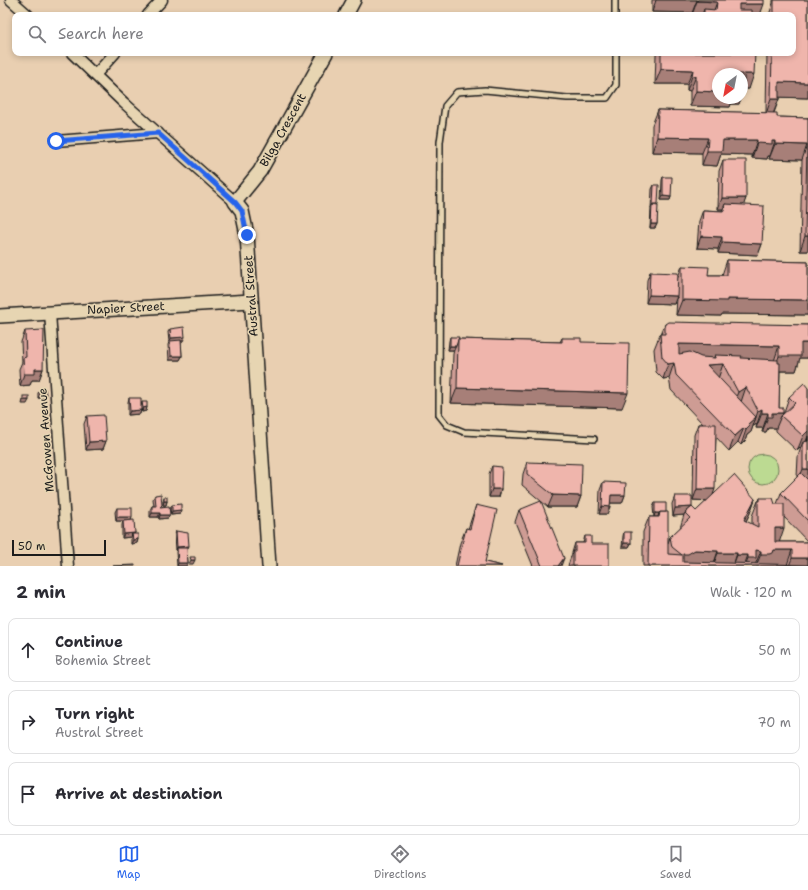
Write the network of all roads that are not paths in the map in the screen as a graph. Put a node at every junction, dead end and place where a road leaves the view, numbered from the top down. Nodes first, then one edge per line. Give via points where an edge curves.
1 (11, 0) edge
2 (162, 0) edge
3 (354, 0) edge
4 (615, 0) edge
5 (25, 12) edge
6 (151, 12) edge
7 (348, 12) edge
8 (615, 12) edge
9 (75, 56) edge
10 (112, 56) edge
11 (324, 56) edge
12 (616, 56) edge
13 (96, 74) junction
14 (158, 133) junction
15 (56, 141) dead end
16 (235, 202) junction
17 (251, 301) junction
18 (50, 313) junction
19 (0, 316) edge
20 (594, 439) dead end
21 (68, 566) edge
22 (269, 566) edge

1 - 5 street
2 - 6 street
3 - 7 street
4 - 8 lane
9 - 13 street, Austral Street
10 - 13 street
11 - 16 street, Bilga Crescent via 260,171
12 - 20 lane via 616,85 607,98 567,98 485,90 457,92 444,106 440,142 439,415 447,425 464,432
13 - 14 street, Austral Street
14 - 15 street
14 - 16 street, Austral Street
16 - 17 street, Austral Street via 242,211 245,221
17 - 18 street, Napier Street
17 - 22 street, Austral Street
18 - 19 street, Napier Street
18 - 21 street, McGowen Avenue

